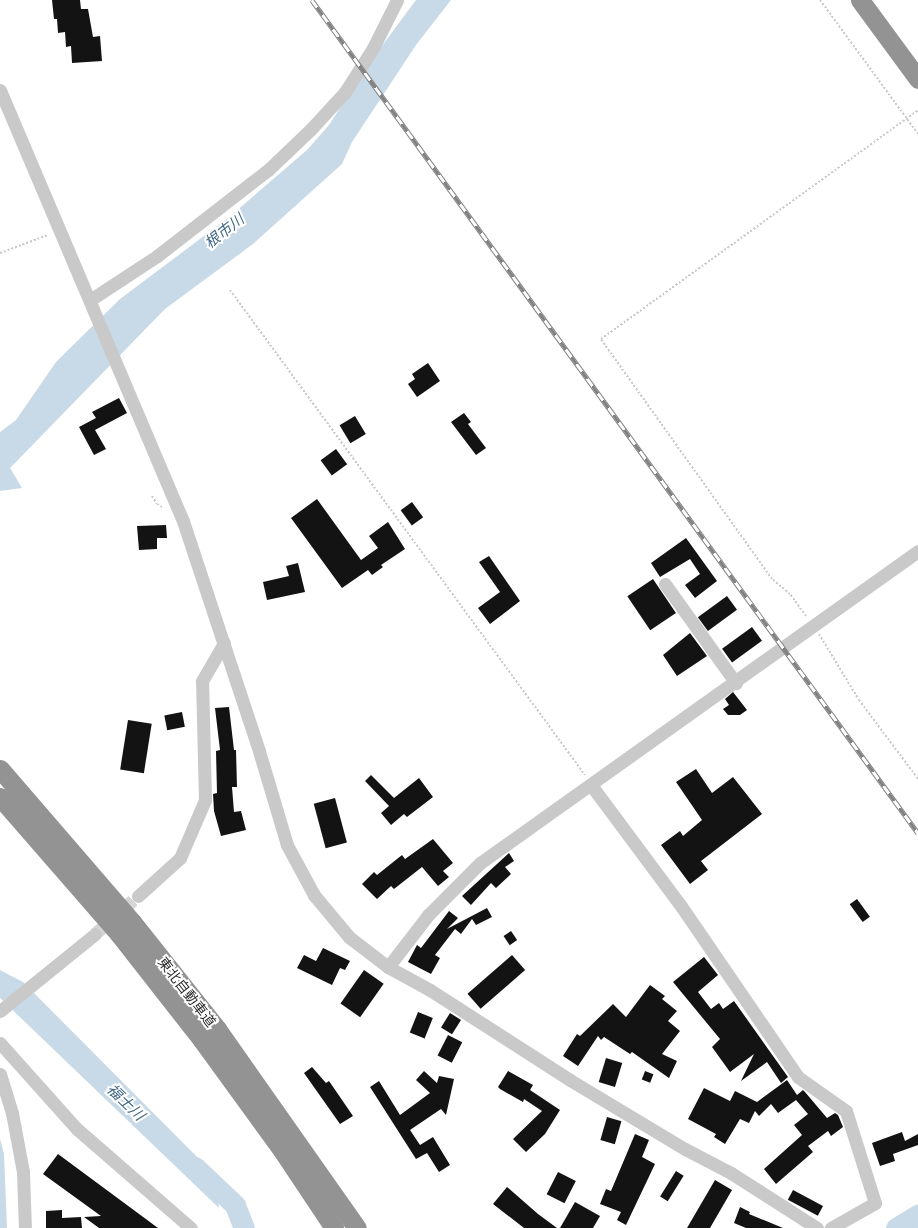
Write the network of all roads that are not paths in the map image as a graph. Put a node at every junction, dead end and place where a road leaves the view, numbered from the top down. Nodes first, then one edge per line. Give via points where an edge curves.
1 (397, 0) edge
2 (860, 0) edge
3 (918, 80) edge
4 (0, 90) edge
5 (92, 306) junction
6 (918, 551) edge
7 (665, 584) dead end
8 (224, 643) junction
9 (736, 683) junction
10 (0, 769) edge
11 (592, 785) junction
12 (0, 798) edge
13 (138, 896) tunnel mouth
14 (95, 934) tunnel mouth
15 (388, 967) junction
16 (0, 1011) edge
17 (0, 1043) edge
18 (0, 1074) edge
19 (25, 1228) edge
20 (191, 1228) edge
21 (334, 1228) edge
22 (357, 1228) edge
23 (817, 1228) edge
24 (831, 1228) edge

1 - 5 street via 373,48 345,92 312,129 268,170
2 - 3 highway
4 - 5 street
5 - 8 street via 182,521
6 - 9 street
7 - 9 street
8 - 13 street via 202,681 205,800 180,858
8 - 15 street via 287,845 327,914 349,937
9 - 11 street
10 - 22 highway, 東北自動車道 via 132,922 217,1029
11 - 15 street via 480,863 428,916
11 - 24 street via 682,906 798,1077 846,1111 876,1203
12 - 21 highway, 東北自動車道 via 119,934 197,1034 282,1150
14 - 16 street
15 - 23 street via 430,990 570,1080 731,1173
17 - 20 street via 77,1129
18 - 19 street via 12,1113 23,1172

